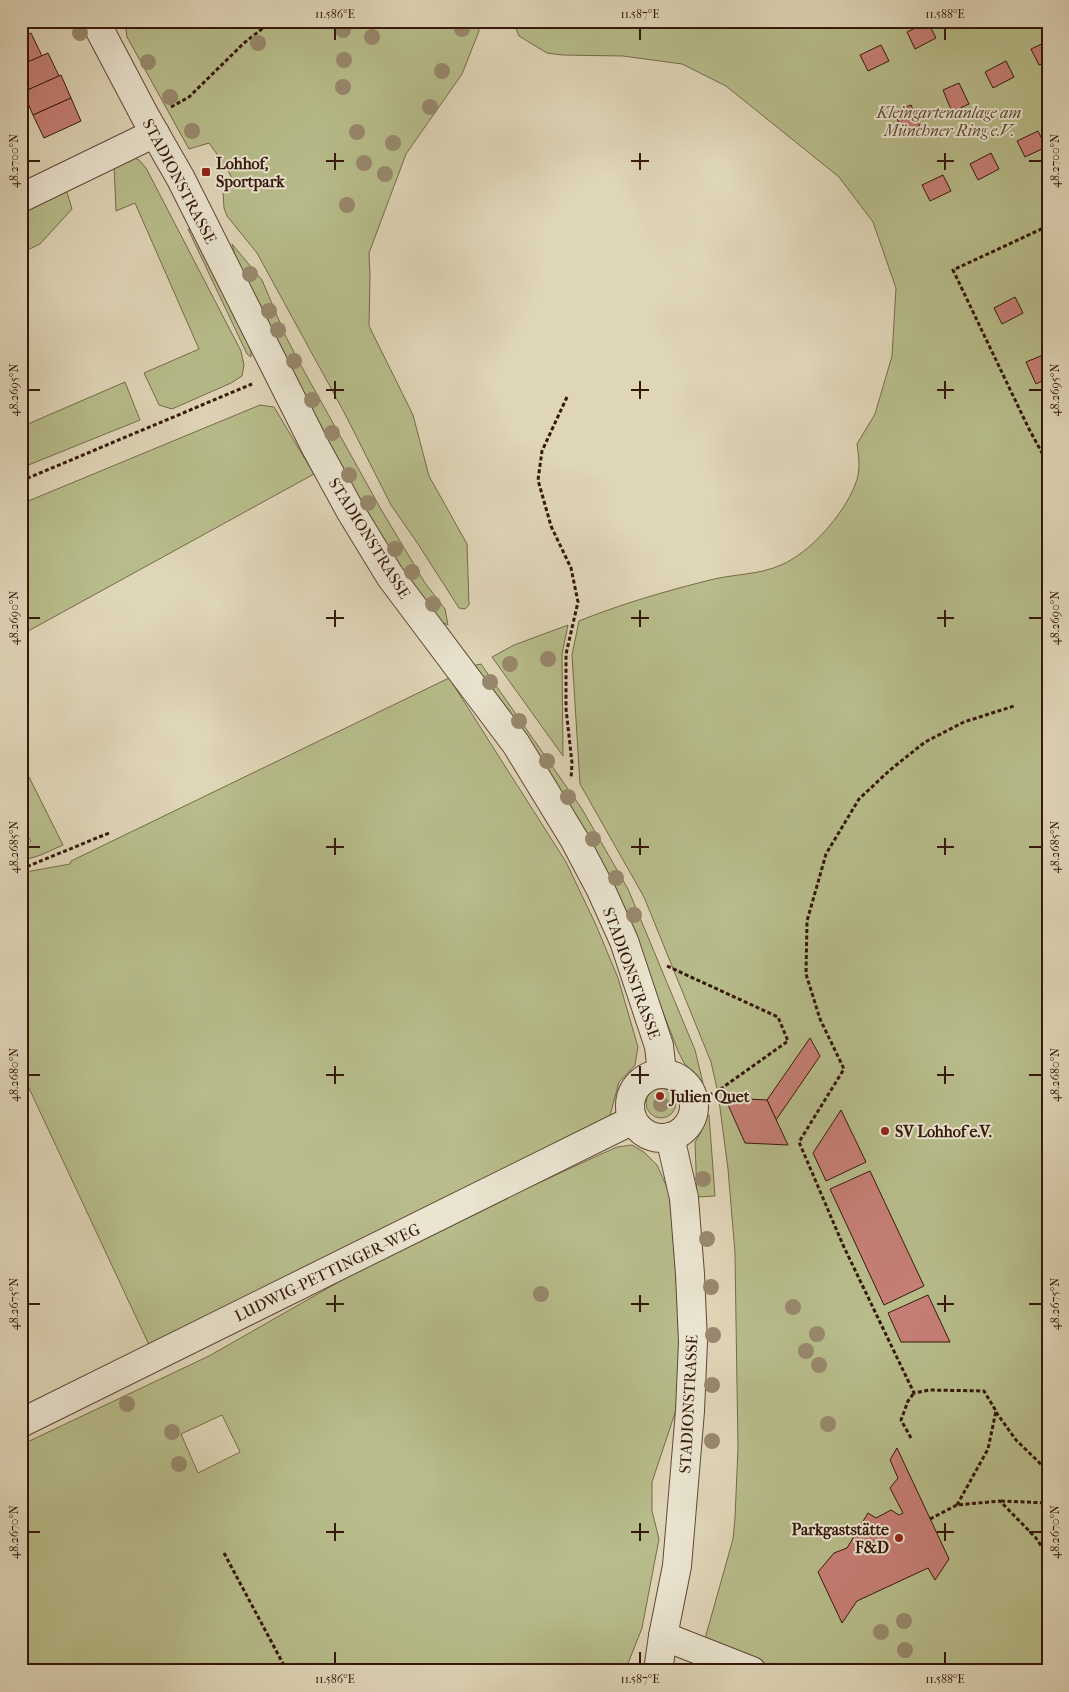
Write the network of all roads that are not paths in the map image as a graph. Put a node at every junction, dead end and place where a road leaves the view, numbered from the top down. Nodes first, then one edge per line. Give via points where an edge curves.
1 (95, 21) edge
2 (154, 133) junction
3 (21, 198) edge
4 (662, 1073) junction
5 (633, 1120) junction
6 (670, 1137) junction
7 (21, 1423) edge
8 (663, 1636) junction
9 (658, 1671) edge
10 (752, 1671) edge

1 - 2 street, STADIONSTRASSE
2 - 3 street
2 - 4 street, STADIONSTRASSE via 185,187 342,496 390,576 516,744 574,839 624,941 659,1046
4 - 5 street via 651,1075 634,1089 630,1104
4 - 6 street via 685,1083 694,1098 690,1122 685,1129
5 - 6 street via 644,1133 653,1137
5 - 7 street, LUDWIG-PETTINGER-WEG
6 - 8 street, STADIONSTRASSE via 684,1198 693,1342 678,1566
8 - 9 street, STADIONSTRASSE
8 - 10 street

